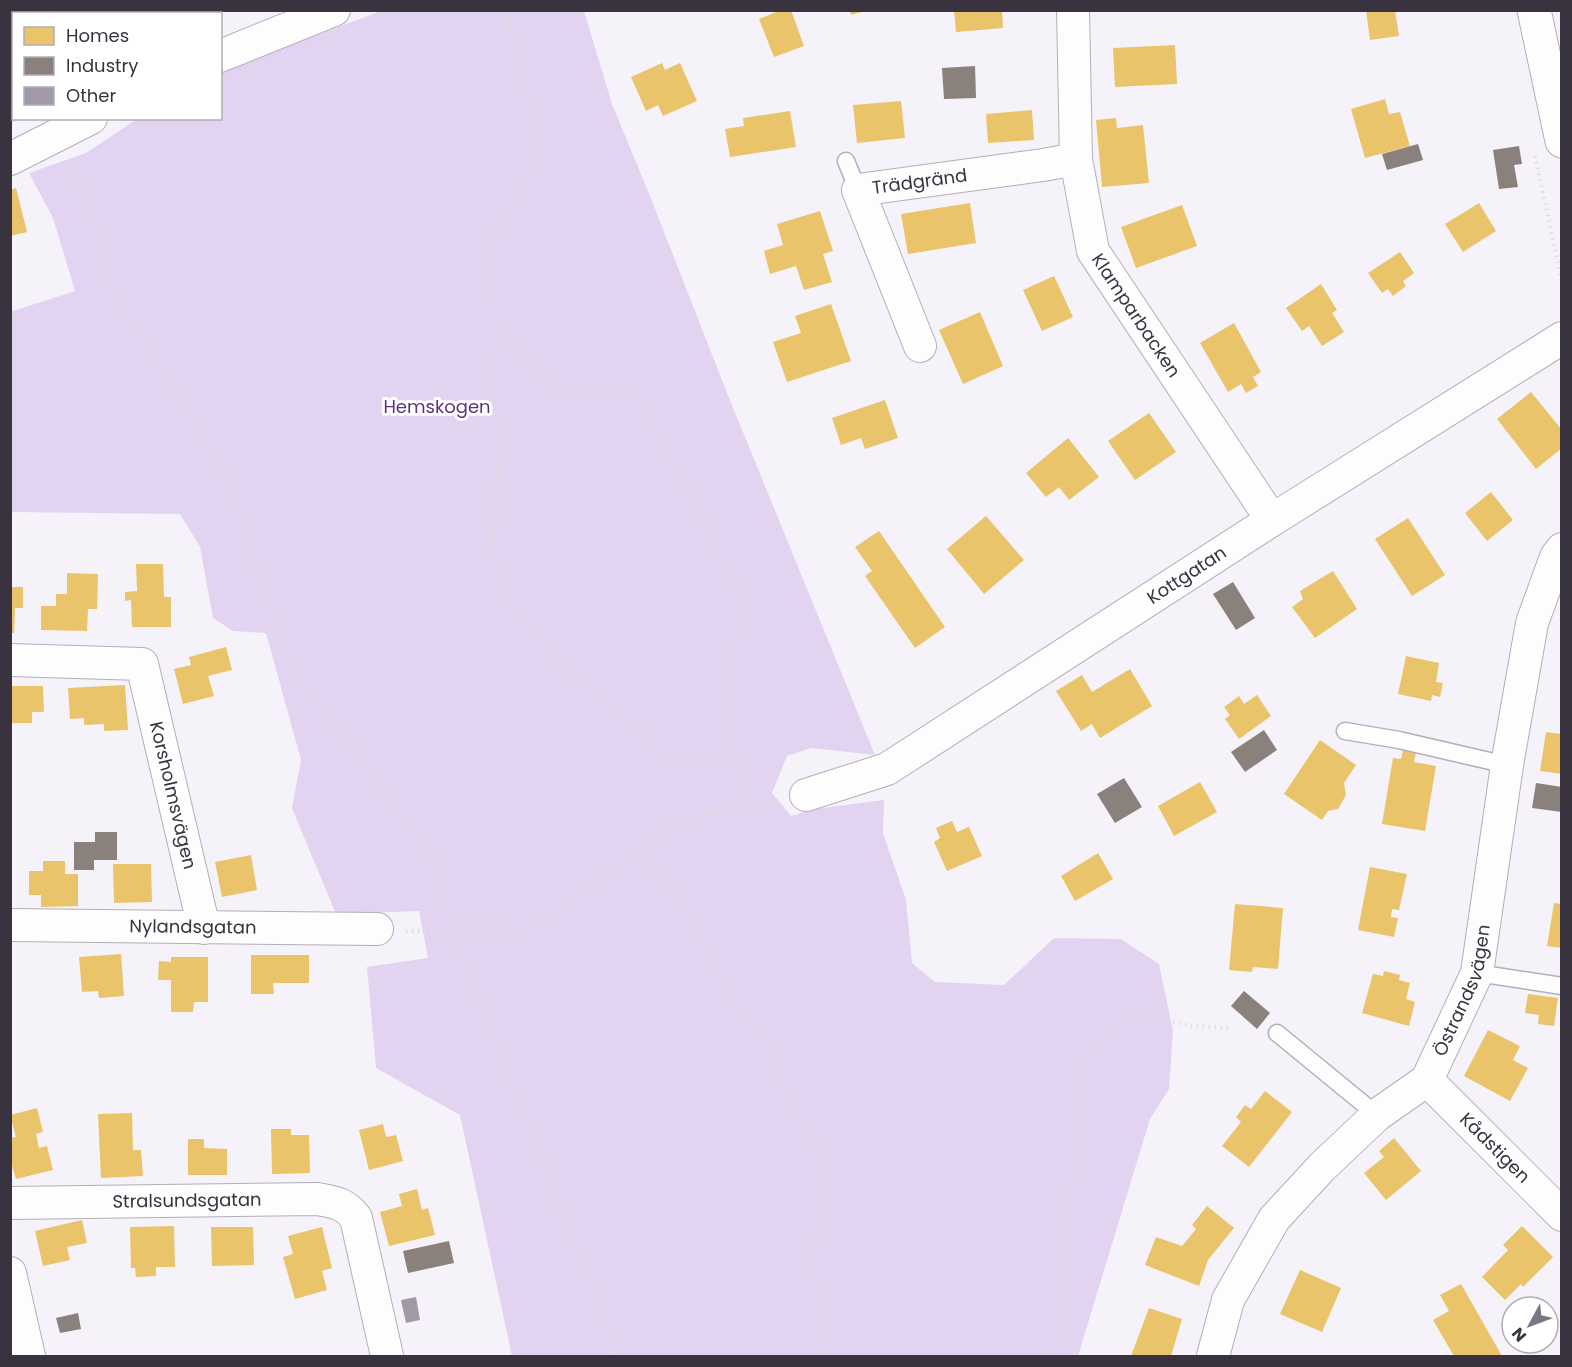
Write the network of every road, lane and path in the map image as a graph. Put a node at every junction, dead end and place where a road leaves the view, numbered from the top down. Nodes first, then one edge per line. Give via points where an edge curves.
1 (334, 10) edge
2 (509, 10) edge
3 (1073, 10) edge
4 (1534, 10) edge
5 (222, 55) edge
6 (87, 120) edge
7 (56, 136) junction
8 (1562, 141) edge
9 (10, 159) edge
10 (1076, 159) junction
11 (846, 161) dead end
12 (858, 190) junction
13 (499, 334) junction
14 (1562, 338) edge
15 (920, 346) dead end
16 (1272, 520) junction
17 (1562, 549) edge
18 (10, 660) edge
19 (1344, 731) dead end
20 (729, 746) junction
21 (1507, 765) junction
22 (806, 795) joint
23 (752, 804) junction
24 (628, 861) junction
25 (10, 925) edge
26 (204, 928) junction
27 (377, 929) joint
28 (453, 932) junction
29 (1477, 973) junction
30 (1562, 986) edge
31 (1230, 1029) dead end
32 (1276, 1034) dead end
33 (1427, 1080) junction
34 (1377, 1115) junction
35 (10, 1203) edge
36 (1562, 1215) edge
37 (10, 1273) edge
38 (29, 1356) edge
39 (387, 1356) edge
40 (615, 1356) edge
41 (829, 1356) edge
42 (1046, 1356) edge
43 (1213, 1356) edge

1 - 5 street
2 - 13 path via 510,29 531,103 534,134 526,188 495,230 489,252
3 - 10 street, Klamparbacken
4 - 8 street
6 - 7 street
7 - 9 street
7 - 28 path via 91,209 114,293 228,481 252,557 304,687 338,727 439,867
10 - 12 street, Trädgränd
10 - 16 street, Klamparbacken via 1093,251
11 - 12 lane
12 - 15 street, Trädgränd
13 - 20 path via 560,389 629,389 681,472 728,574 749,600 730,660 725,723
13 - 20 path via 489,376 494,414 505,441 498,464 492,543 508,606 551,647 564,674 587,686 606,706 633,722 666,759 703,764 717,761
14 - 16 street, Kottgatan
16 - 22 street, Kottgatan via 887,769
17 - 21 street, Östrandsvägen via 1532,623
18 - 26 street, Korsholmsvägen via 142,664
19 - 21 lane
20 - 23 path
21 - 29 street, Östrandsvägen
22 - 23 path
23 - 24 path via 677,820
24 - 28 path via 574,900 522,929 477,927
24 - 41 path via 641,857 667,880 684,904 724,987 747,1017 768,1035 788,1104 828,1164 817,1234 806,1257 819,1292
25 - 26 street, Nylandsgatan
26 - 27 street, Nylandsgatan
27 - 28 path
28 - 40 path via 609,1331
29 - 30 lane
29 - 33 street, Östrandsvägen
31 - 42 path via 1142,1015 1112,1033 1090,1060 1072,1107 1077,1137 1072,1187 1058,1248 1066,1301 1053,1346
32 - 34 lane
33 - 34 street, Östrandsvägen
33 - 36 street, Kådstigen
34 - 43 street, Östrandsvägen via 1274,1219 1228,1300
35 - 39 street, Stralsundsgatan via 317,1199 335,1202 350,1209 356,1218
37 - 38 street

